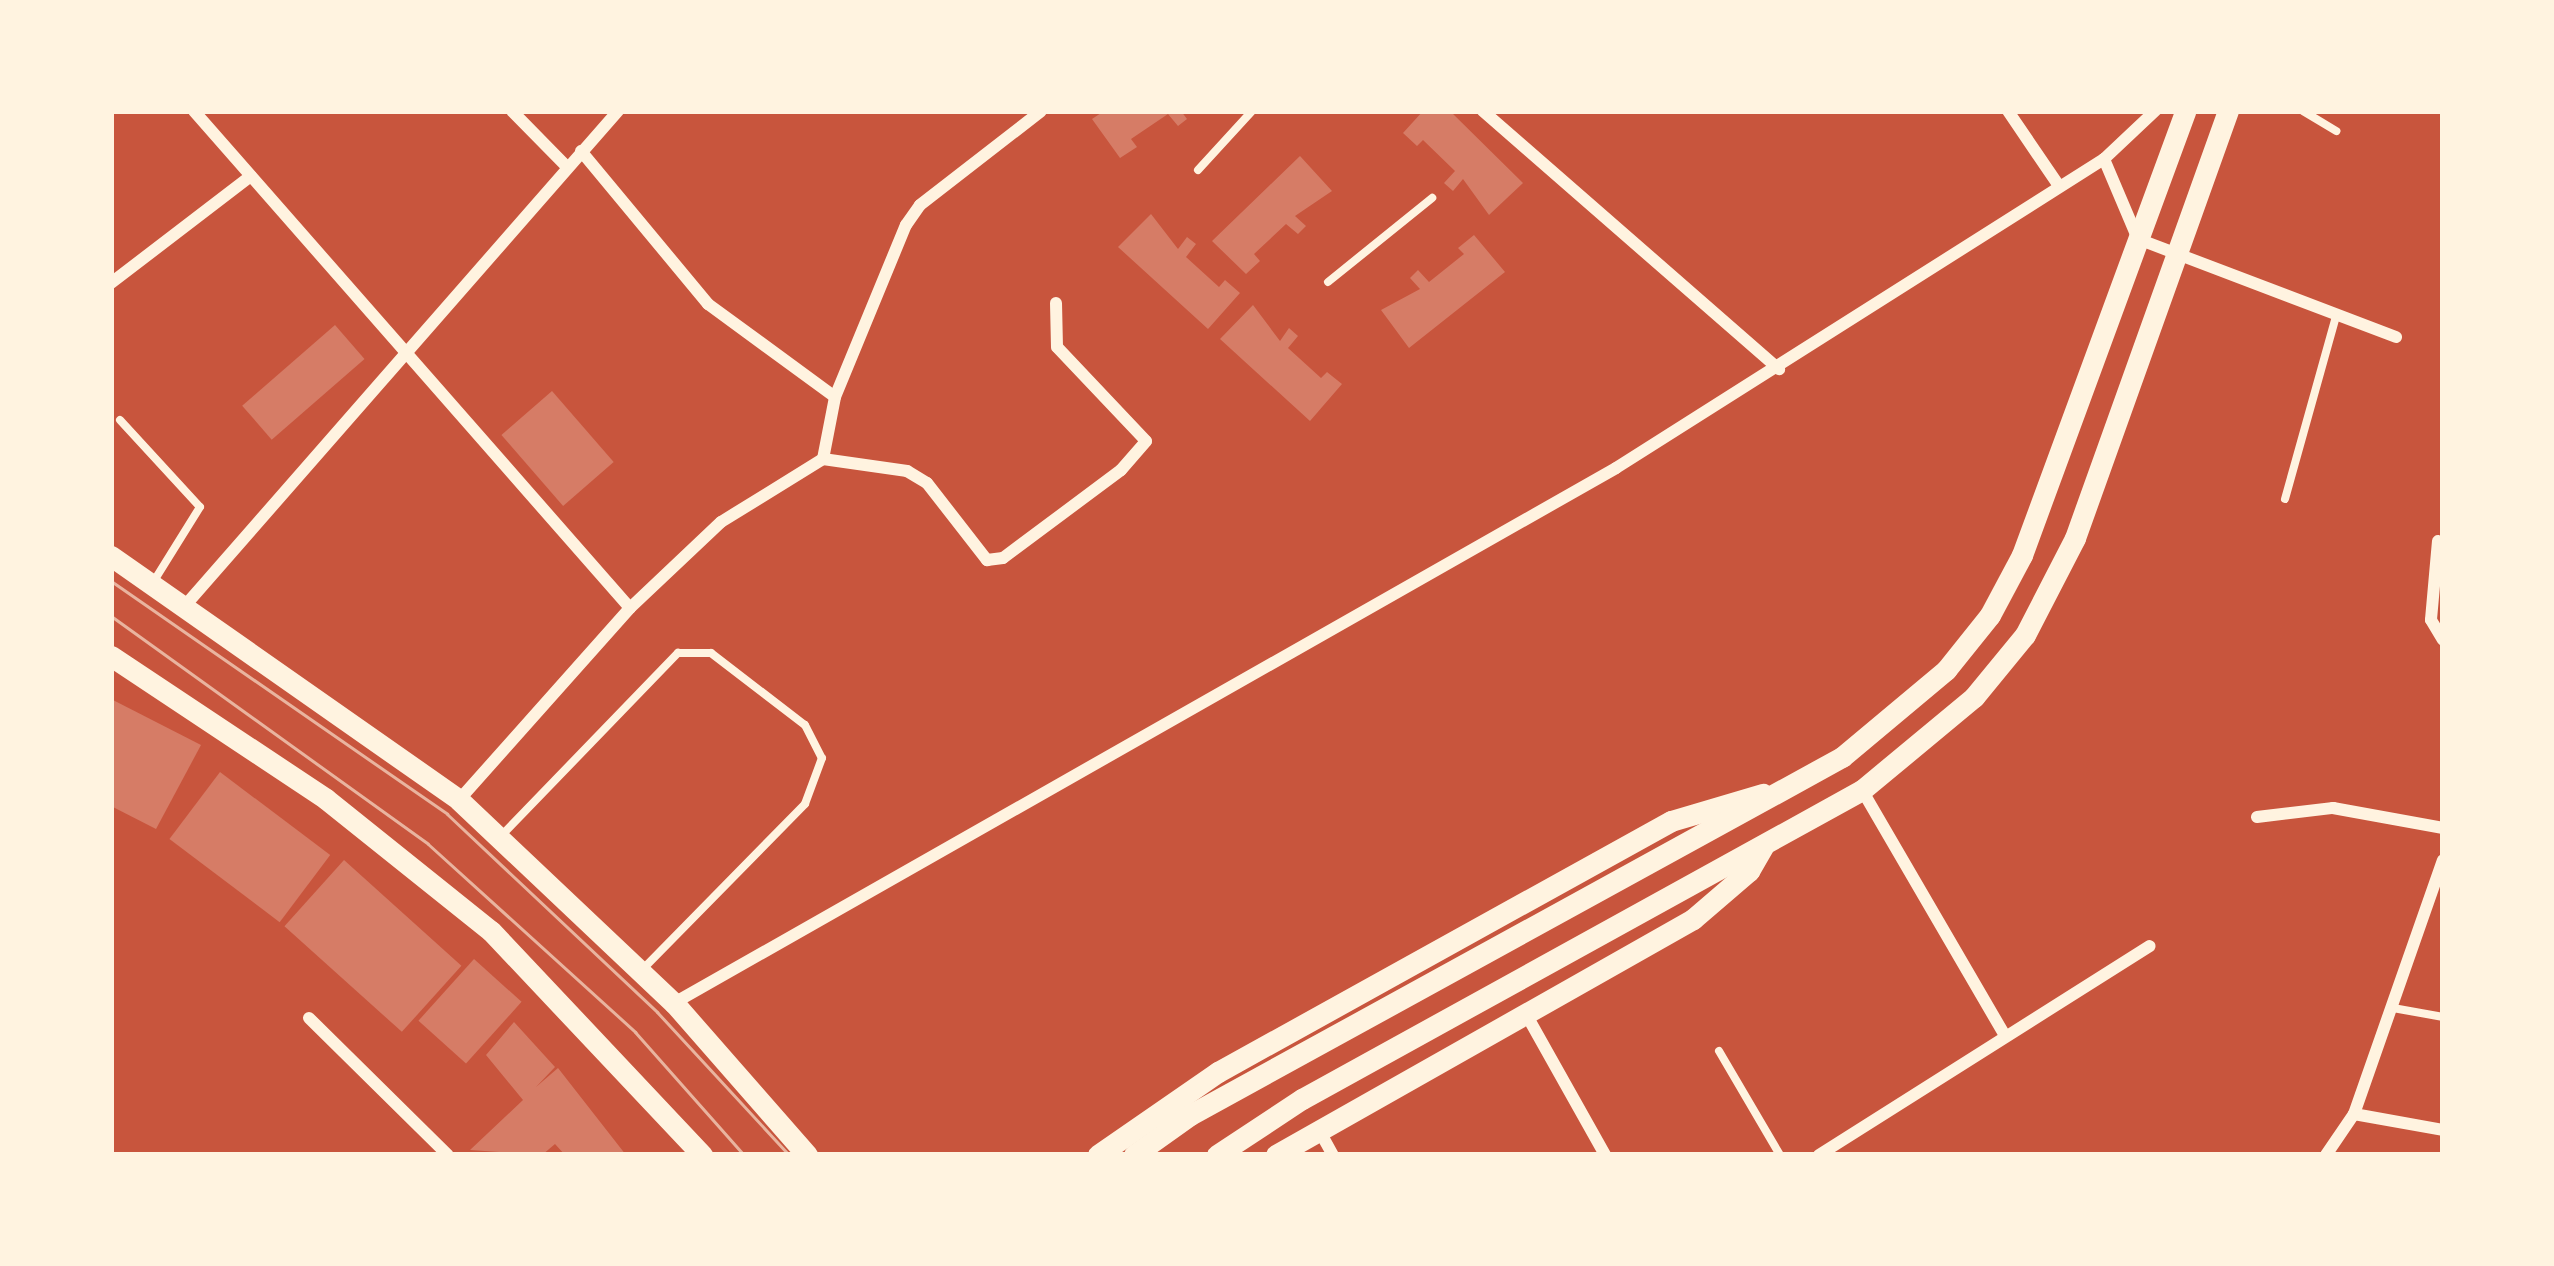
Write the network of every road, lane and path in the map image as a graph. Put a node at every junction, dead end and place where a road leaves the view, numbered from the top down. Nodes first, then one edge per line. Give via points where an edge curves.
1 (194, 111) edge
2 (512, 111) edge
3 (618, 111) edge
4 (1041, 111) edge
5 (1252, 111) edge
6 (1483, 111) edge
7 (2008, 111) edge
8 (2155, 111) edge
9 (2185, 111) edge
10 (2228, 111) edge
11 (2302, 111) edge
12 (2336, 130) dead end
13 (581, 151) junction
14 (2104, 159) junction
15 (567, 167) junction
16 (1198, 170) dead end
17 (250, 176) junction
18 (2057, 183) junction
19 (1432, 198) dead end
20 (2138, 239) junction
21 (2176, 252) junction
22 (1328, 282) dead end
23 (111, 283) edge
24 (1056, 303) dead end
25 (2336, 316) junction
26 (2396, 337) dead end
27 (401, 351) junction
28 (1778, 369) junction
29 (835, 397) junction
30 (120, 420) dead end
31 (823, 459) junction
32 (2284, 500) dead end
33 (2438, 541) dead end
34 (111, 556) edge
35 (151, 585) junction
36 (183, 608) junction
37 (630, 608) junction
38 (2443, 640) edge
39 (111, 656) edge
40 (1862, 790) junction
41 (1775, 794) junction
42 (459, 800) junction
43 (2257, 817) dead end
44 (2443, 829) edge
45 (500, 837) junction
46 (1764, 845) junction
47 (2443, 860) edge
48 (2149, 946) dead end
49 (641, 970) junction
50 (674, 1003) junction
51 (2393, 1008) junction
52 (1526, 1014) junction
53 (2443, 1017) edge
54 (309, 1018) dead end
55 (2005, 1036) junction
56 (1719, 1051) dead end
57 (2354, 1114) junction
58 (1319, 1130) junction
59 (2443, 1130) edge
60 (448, 1155) edge
61 (702, 1155) edge
62 (807, 1155) edge
63 (1098, 1155) edge
64 (1134, 1155) edge
65 (1217, 1155) edge
66 (1276, 1155) edge
67 (1333, 1155) edge
68 (1605, 1155) edge
69 (1780, 1155) edge
70 (1819, 1155) edge
71 (2326, 1155) edge

1 - 17 street
2 - 15 street
3 - 13 street
4 - 29 street via 920,205
5 - 16 lane
6 - 28 street
7 - 18 street
8 - 14 street
9 - 20 main road
10 - 21 main road
11 - 12 lane
13 - 15 street
13 - 29 street via 708,304
14 - 18 street
14 - 20 street
15 - 27 street
17 - 23 street
17 - 27 street
18 - 28 street
19 - 22 lane
20 - 21 street
20 - 41 main road via 2056,476 1990,615 1910,702 1842,757
21 - 25 street
21 - 40 main road via 2075,538 2025,635 1974,697
24 - 31 street via 1058,346 1146,441 1121,470 1003,558 987,560 941,499 907,471
25 - 26 street
25 - 32 lane
27 - 36 street
27 - 37 street
28 - 50 street
29 - 31 street
30 - 35 lane via 200,507
31 - 37 street via 721,522
33 - 38 street via 2431,620
34 - 35 main road
35 - 36 main road
36 - 42 main road
37 - 42 street
39 - 61 main road via 326,800 491,931
40 - 46 main road
40 - 55 street
41 - 63 main road via 1711,804 1671,821 1218,1072
41 - 64 main road via 1190,1115
42 - 45 main road
43 - 44 street via 2333,808
45 - 49 main road
45 - 49 lane via 678,653 711,653 805,725 822,758 806,804
46 - 52 main road via 1749,871 1693,920
46 - 65 main road
47 - 51 street
48 - 55 street
49 - 50 main road
50 - 62 main road
51 - 53 lane
51 - 57 street
52 - 58 main road
52 - 68 street
54 - 60 street
55 - 70 street
56 - 69 lane
57 - 59 street
57 - 71 street
58 - 66 main road
58 - 67 street

